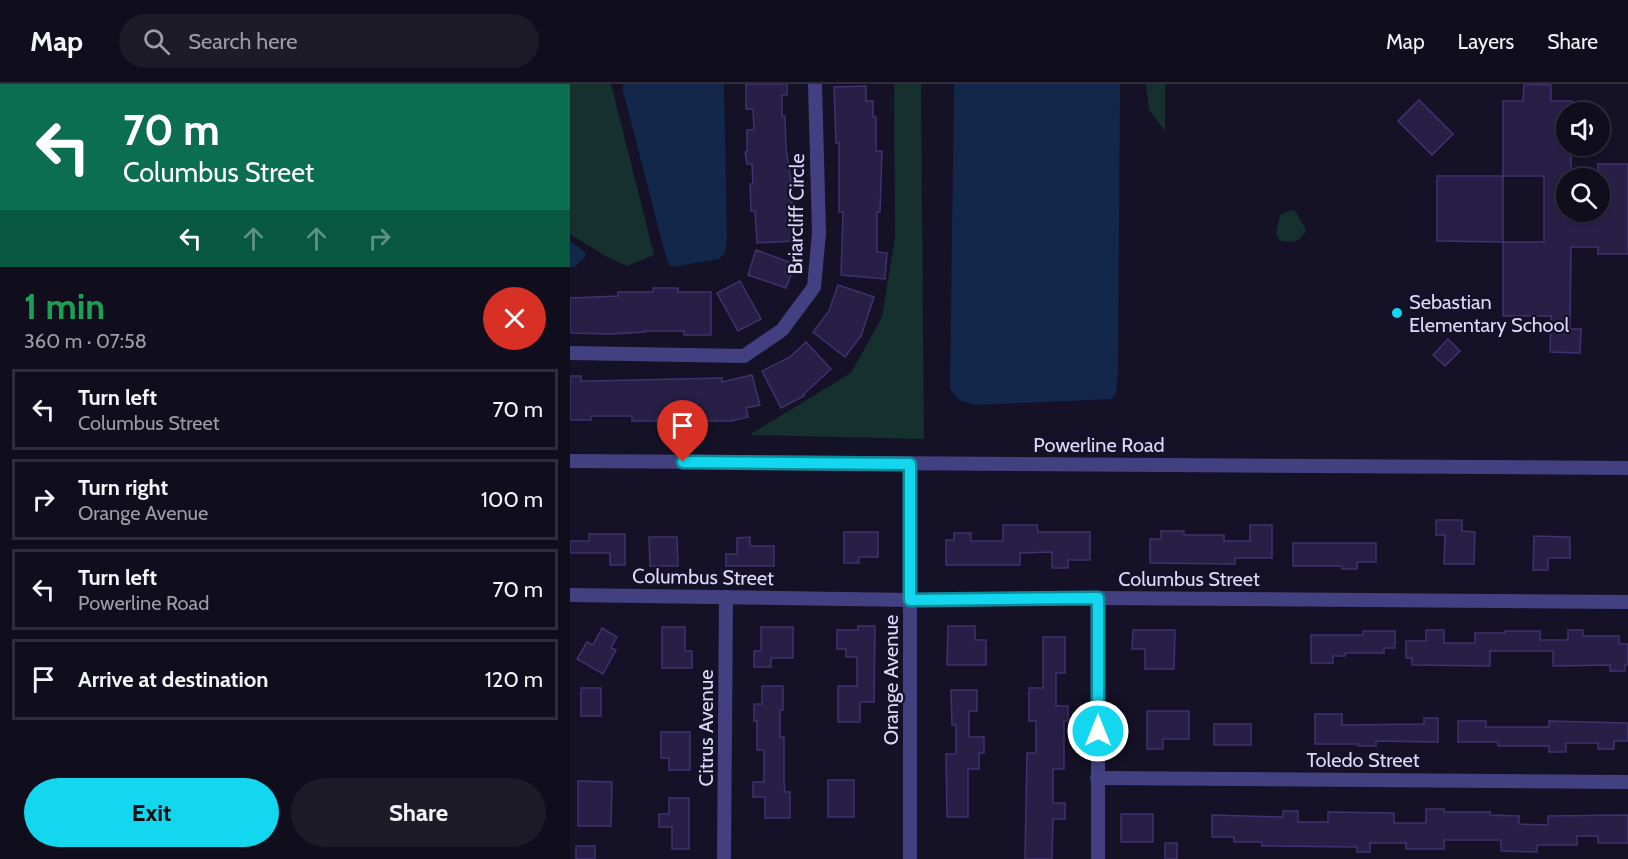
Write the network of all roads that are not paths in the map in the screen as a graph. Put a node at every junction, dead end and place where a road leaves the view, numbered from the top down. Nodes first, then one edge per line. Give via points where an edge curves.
1 (815, 84) edge
2 (570, 353) edge
3 (570, 461) edge
4 (910, 464) junction
5 (1628, 468) edge
6 (570, 595) edge
7 (726, 597) junction
8 (1098, 598) junction
9 (910, 600) junction
10 (1628, 602) edge
11 (1098, 778) junction
12 (1628, 782) edge
13 (724, 859) edge
14 (910, 859) edge
15 (1098, 859) edge

1 - 2 street, Briarcliff Circle via 819,233 814,287 782,330 744,356
3 - 4 street, Powerline Road
4 - 5 street, Powerline Road
4 - 9 street, Orange Avenue
6 - 7 street, Columbus Street
7 - 9 street, Columbus Street
7 - 13 street, Citrus Avenue
8 - 9 street, Columbus Street
8 - 10 street, Columbus Street
8 - 11 street
9 - 14 street, Orange Avenue
11 - 12 street, Toledo Street
11 - 15 street

